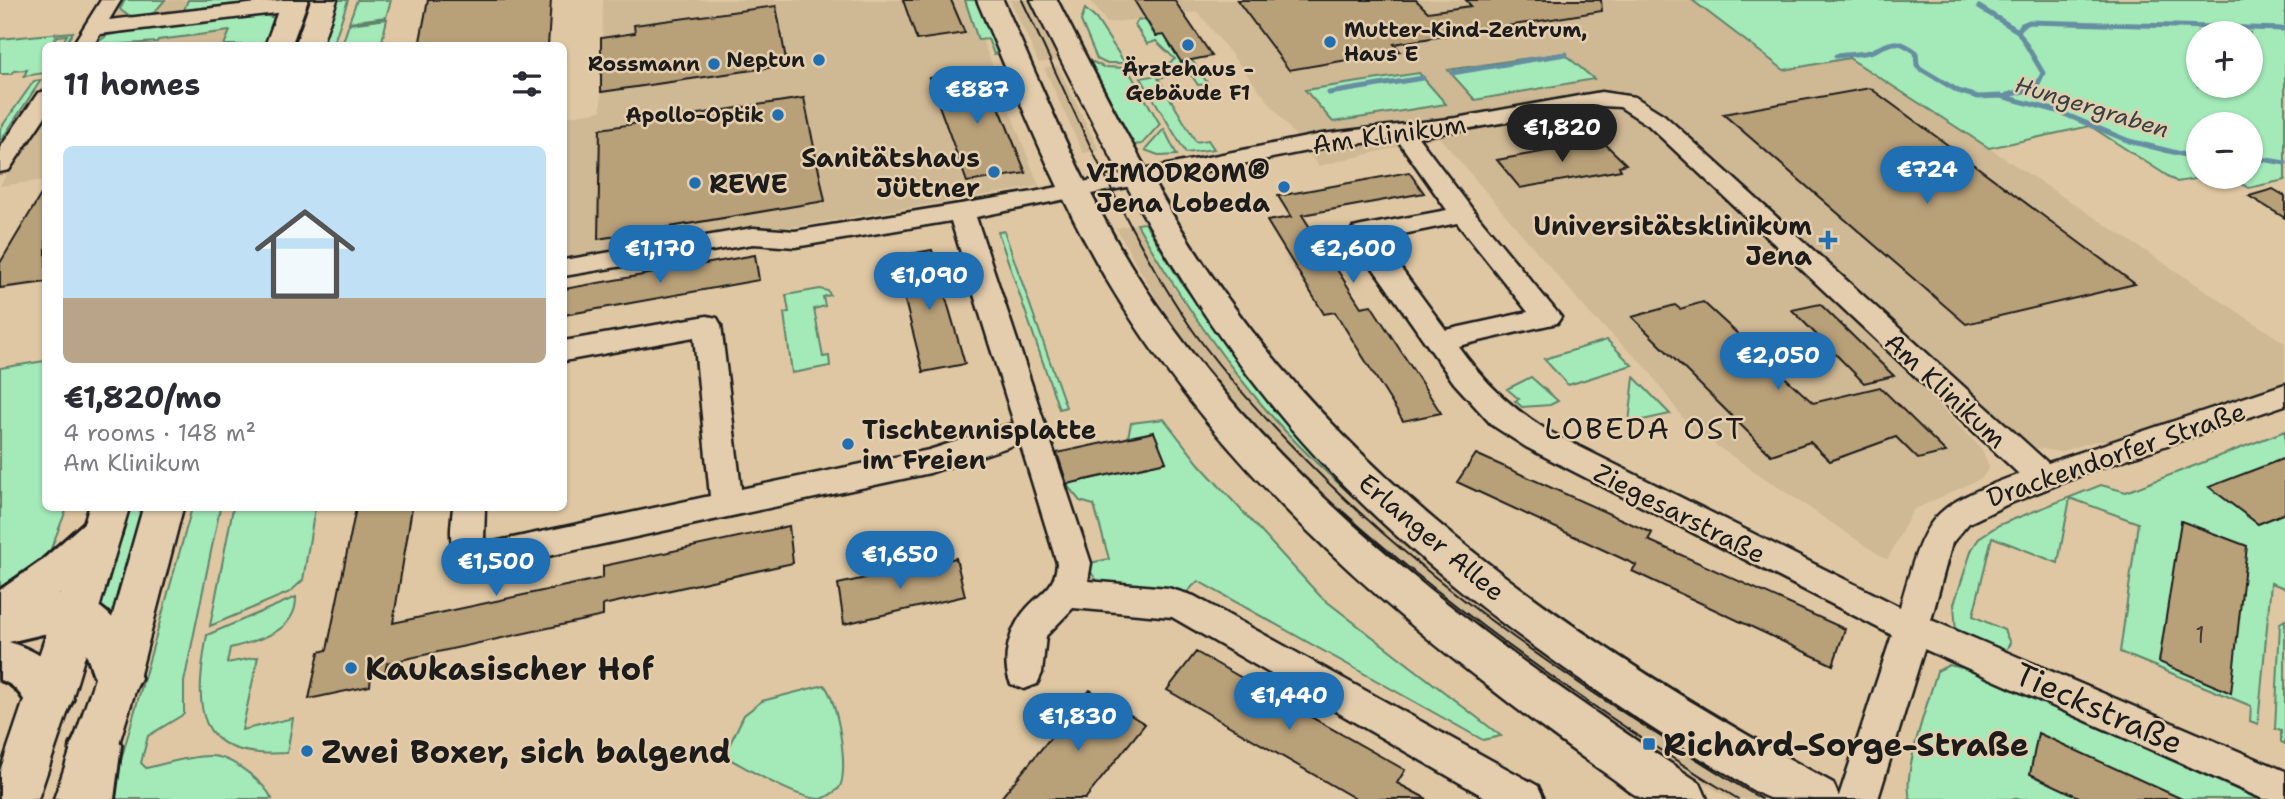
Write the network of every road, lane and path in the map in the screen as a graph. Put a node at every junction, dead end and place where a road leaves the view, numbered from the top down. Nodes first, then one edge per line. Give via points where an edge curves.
1 (111, 0) edge
2 (324, 0) edge
3 (990, 0) edge
4 (1044, 0) edge
5 (294, 2) edge
6 (88, 37) edge
7 (279, 42) edge
8 (309, 42) edge
9 (42, 104) edge
10 (1408, 140) dead end
11 (0, 165) edge
12 (1137, 179) junction
13 (1076, 191) junction
14 (961, 211) junction
15 (1463, 214) junction
16 (567, 267) edge
17 (1440, 341) junction
18 (567, 350) edge
19 (2285, 394) edge
20 (1032, 428) junction
21 (2043, 477) junction
22 (727, 505) junction
23 (162, 511) edge
24 (469, 511) edge
25 (104, 521) edge
26 (1067, 593) junction
27 (0, 614) edge
28 (74, 615) junction
29 (0, 625) edge
30 (1912, 628) junction
31 (0, 660) edge
32 (1024, 673) dead end
33 (117, 678) junction
34 (49, 699) junction
35 (96, 745) junction
36 (2285, 789) edge
37 (14, 799) edge
38 (78, 799) edge
39 (89, 799) edge
40 (1524, 799) edge
41 (1683, 799) edge
42 (1816, 799) edge
43 (1858, 799) edge

1 - 6 street
2 - 8 main road
3 - 13 main road
4 - 12 main road, Erlanger Allee
5 - 6 street
5 - 7 main road
9 - 11 street
10 - 15 street
12 - 13 street
12 - 21 street, Am Klinikum via 1322,141 1456,125 1601,99 1625,100 1646,111
12 - 42 main road, Erlanger Allee via 1216,308 1254,359 1299,413 1404,520 1581,657
13 - 14 street
13 - 41 main road via 1145,314 1178,360 1238,432 1335,534 1488,664
14 - 16 street via 795,239 753,236
14 - 20 street
15 - 17 street, Ziegesarstraße via 1362,234
15 - 17 street via 1548,317
17 - 30 street, Ziegesarstraße via 1464,376 1503,417 1537,439
18 - 22 street via 707,325
19 - 21 street, Drackendorfer Straße
20 - 22 street via 930,461
20 - 26 street via 1074,563
21 - 30 street, Drackendorfer Straße via 1976,503 1946,526 1937,539
22 - 24 street via 484,556 467,545
23 - 33 main road
25 - 27 highway via 50,579
25 - 28 main road
26 - 32 street via 1030,634
26 - 40 street via 1182,606
28 - 29 highway via 44,615
28 - 33 highway via 85,619 103,639
28 - 34 main road
30 - 36 street, Tieckstraße
30 - 43 street, Drackendorfer Straße
31 - 34 highway via 30,672
33 - 35 main road
34 - 37 main road
35 - 38 main road
35 - 39 highway

